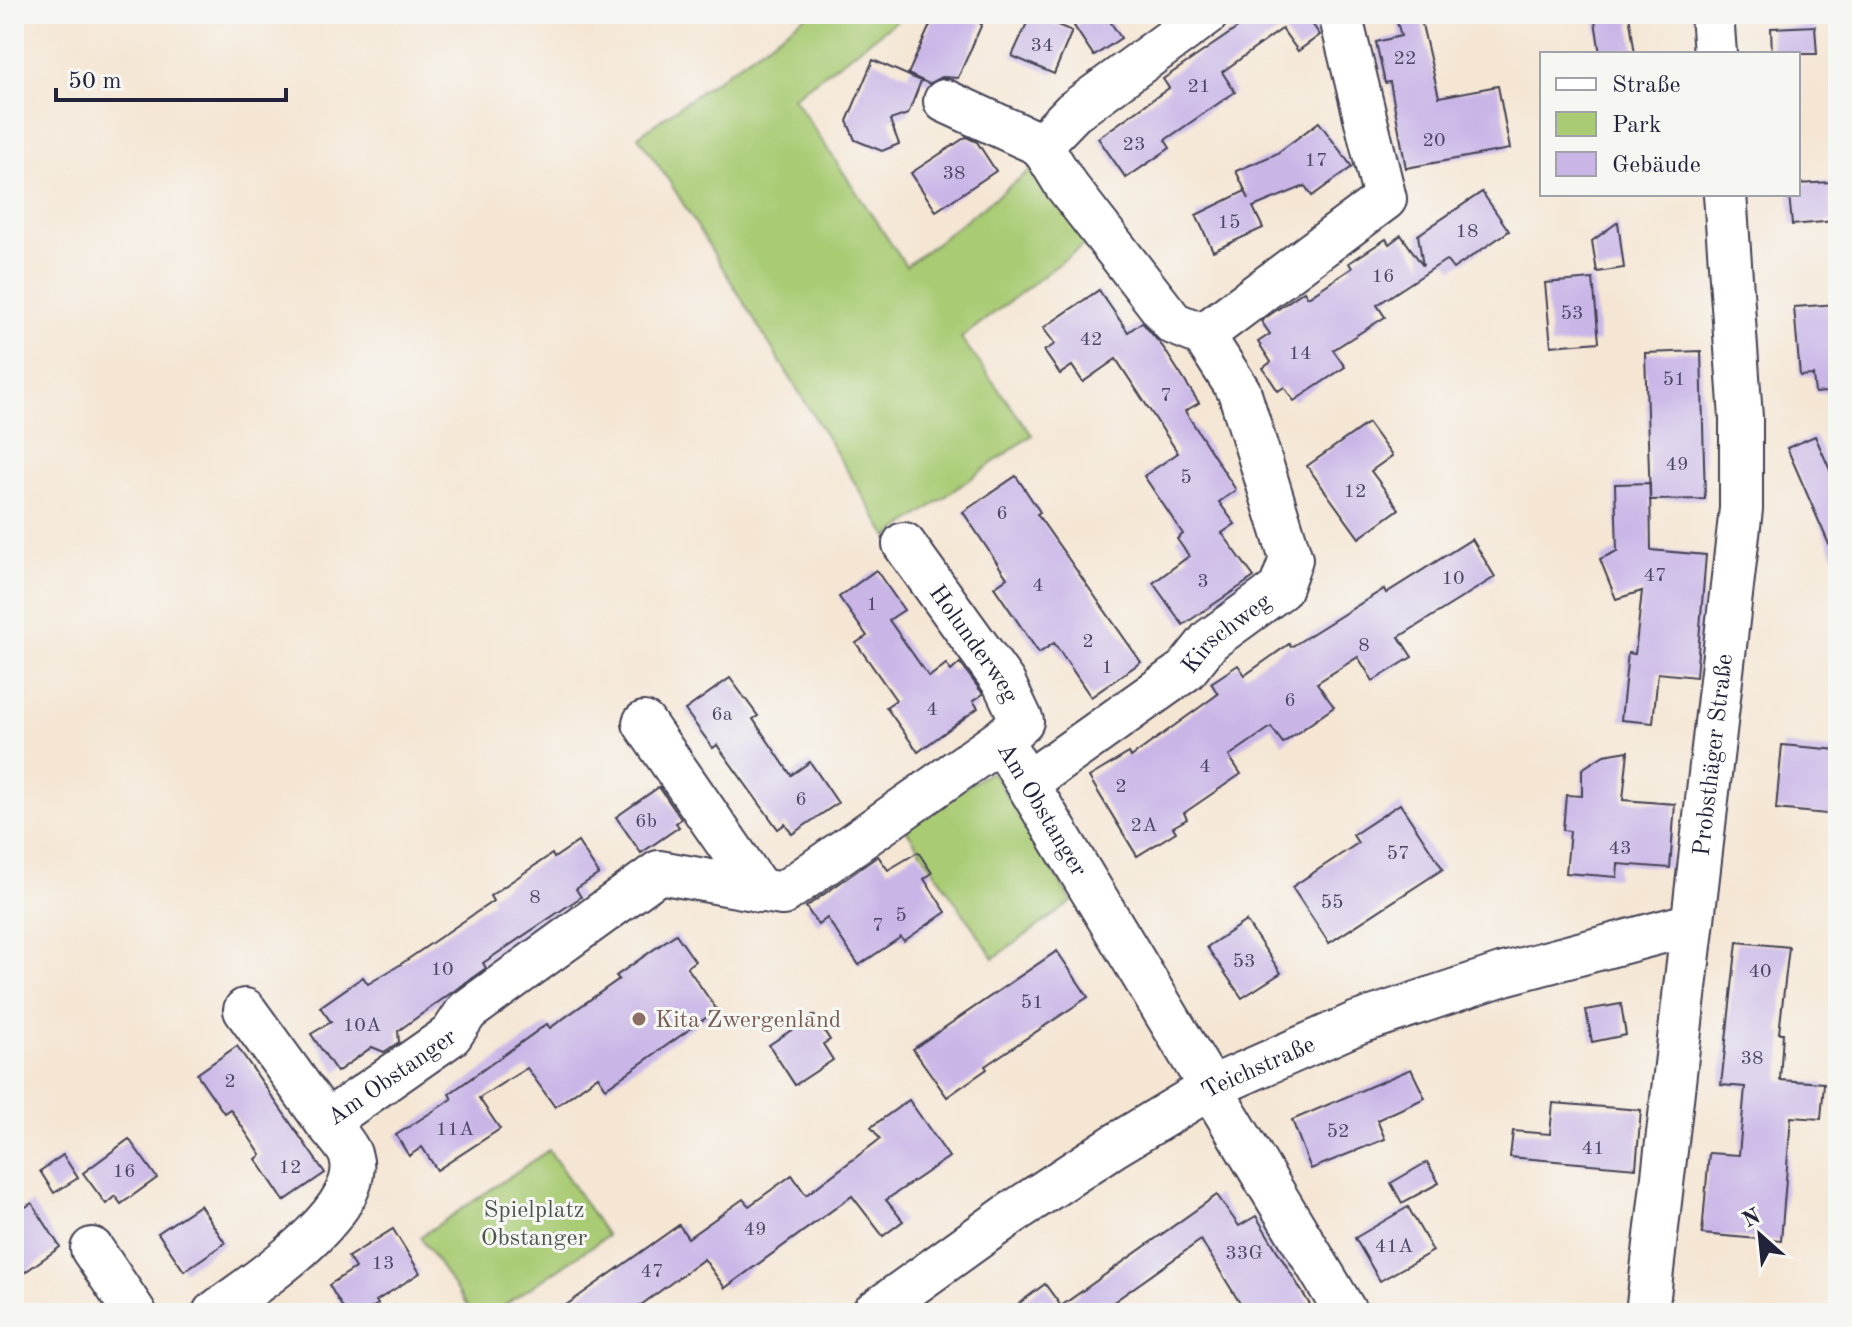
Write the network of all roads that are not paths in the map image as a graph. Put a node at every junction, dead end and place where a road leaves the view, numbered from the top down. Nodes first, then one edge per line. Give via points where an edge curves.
1 (1207, 14) edge
2 (1340, 14) edge
3 (1712, 14) edge
4 (1715, 52) edge
5 (945, 101) dead end
6 (1041, 145) junction
7 (1725, 196) edge
8 (1203, 335) junction
9 (904, 544) dead end
10 (644, 723) dead end
11 (1001, 740) junction
12 (1027, 783) junction
13 (719, 831) junction
14 (659, 872) junction
15 (760, 891) junction
16 (1692, 924) junction
17 (245, 1010) dead end
18 (1210, 1088) junction
19 (326, 1122) junction
20 (92, 1249) dead end
21 (135, 1313) edge
22 (214, 1313) edge
23 (873, 1313) edge
24 (1346, 1313) edge
25 (1647, 1313) edge

1 - 6 street via 1073,112
2 - 8 street via 1385,199
3 - 4 street
5 - 6 street
6 - 8 street, Kirschweg via 1173,323
7 - 16 street, Probsthäger Straße via 1741,418 1741,509
8 - 12 street, Kirschweg via 1239,391 1291,559 1280,589 1210,640 1186,670
9 - 11 street, Holunderweg via 1004,683 1022,721
10 - 13 street
11 - 12 street, Am Obstanger
11 - 15 street, Am Obstanger via 782,894
12 - 18 street, Am Obstanger
13 - 14 street, Am Obstanger
13 - 15 street
14 - 15 street, Am Obstanger
14 - 19 street, Am Obstanger via 467,1011 451,1035
16 - 18 street, Teichstraße via 1504,974 1371,1018
16 - 25 street, Probsthäger Straße
17 - 19 street
18 - 23 street, Teichstraße via 1012,1213
18 - 24 street
19 - 22 street, Am Obstanger via 351,1157 352,1183 300,1250
20 - 21 street

